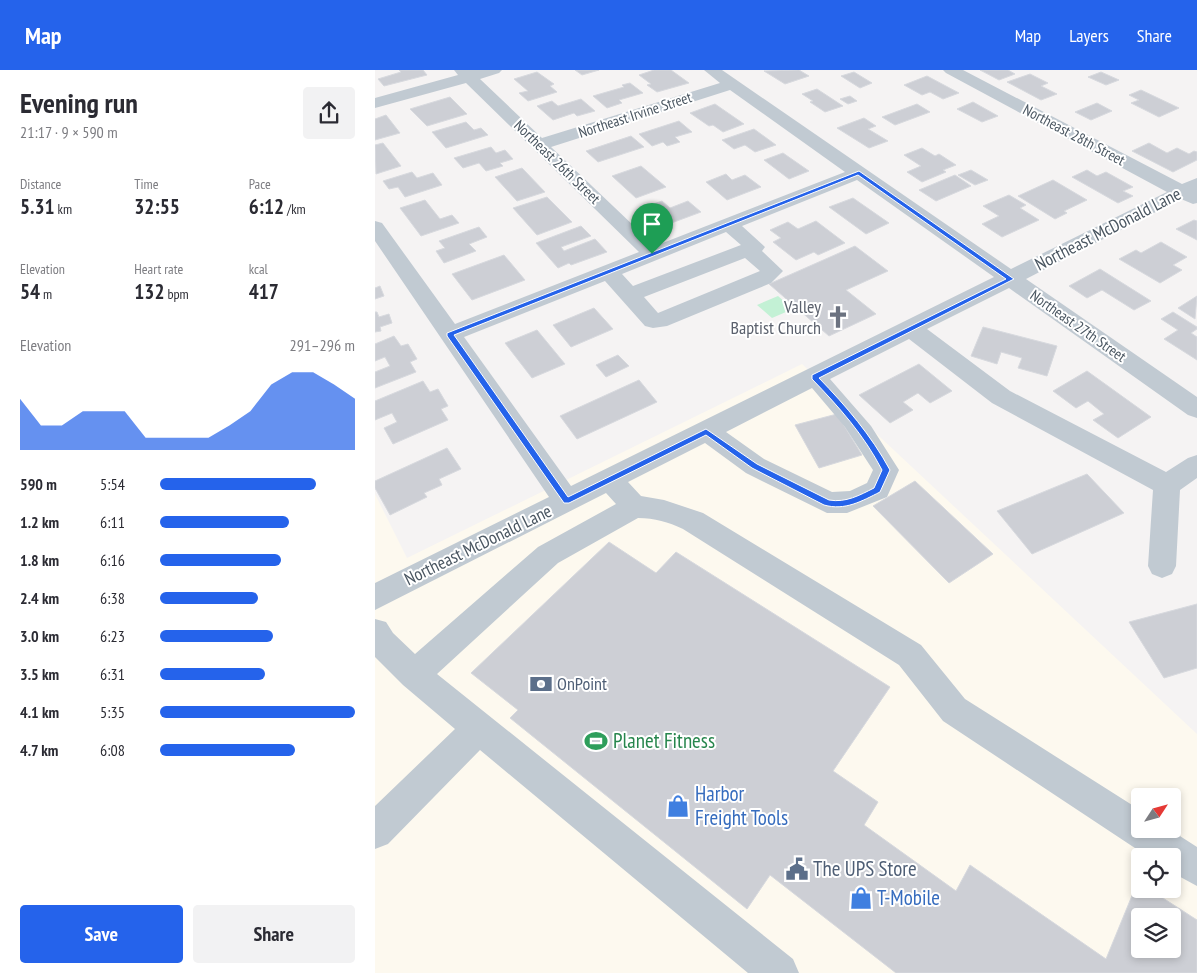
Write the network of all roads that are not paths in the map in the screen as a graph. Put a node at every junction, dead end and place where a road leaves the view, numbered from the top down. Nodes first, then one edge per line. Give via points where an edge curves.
1 (494, 70) edge
2 (712, 70) edge
3 (951, 70) edge
4 (465, 74) edge
5 (732, 84) junction
6 (375, 103) edge
7 (539, 145) junction
8 (859, 173) junction
9 (1192, 192) edge
10 (729, 225) junction
11 (375, 227) edge
12 (752, 248) junction
13 (652, 254) junction
14 (609, 272) junction
15 (1011, 279) junction
16 (630, 295) junction
17 (911, 328) junction
18 (450, 334) junction
19 (815, 377) junction
20 (1197, 409) edge
21 (706, 431) junction
22 (1197, 465) edge
23 (610, 479) junction
24 (1167, 485) junction
25 (567, 501) junction
26 (634, 507) junction
27 (1162, 566) dead end
28 (375, 597) edge
29 (375, 632) edge
30 (414, 675) junction
31 (479, 728) junction
32 (375, 831) edge
33 (1197, 868) edge
34 (779, 973) edge

1 - 4 street
2 - 5 street, Northeast 27th Street
3 - 9 street, Northeast 28th Street
4 - 6 street
4 - 7 street, Northeast 26th Street
5 - 7 street, Northeast Irvine Street
5 - 8 street, Northeast 27th Street
7 - 13 street, Northeast 26th Street
8 - 10 street
8 - 15 street, Northeast 27th Street
9 - 15 street, Northeast McDonald Lane
10 - 12 street
10 - 13 street
11 - 18 street
12 - 16 street
12 - 16 street via 773,271 764,278 659,321 653,321
13 - 14 street
14 - 16 street
14 - 18 street
15 - 17 street, Northeast McDonald Lane
15 - 20 street, Northeast 27th Street
17 - 19 street, Northeast McDonald Lane
17 - 24 street via 1001,397
18 - 25 street
19 - 21 street, Northeast McDonald Lane
19 - 21 street via 845,409 878,455 886,470 878,490 856,501 837,505 827,502 755,466
21 - 23 street, Northeast McDonald Lane
22 - 24 street
23 - 25 street, Northeast McDonald Lane
23 - 26 street
24 - 27 street
25 - 28 street, Northeast McDonald Lane
26 - 30 street via 548,555
26 - 33 street via 670,510 693,520 910,655 954,710
29 - 30 street
30 - 31 street
31 - 32 street
31 - 34 street

